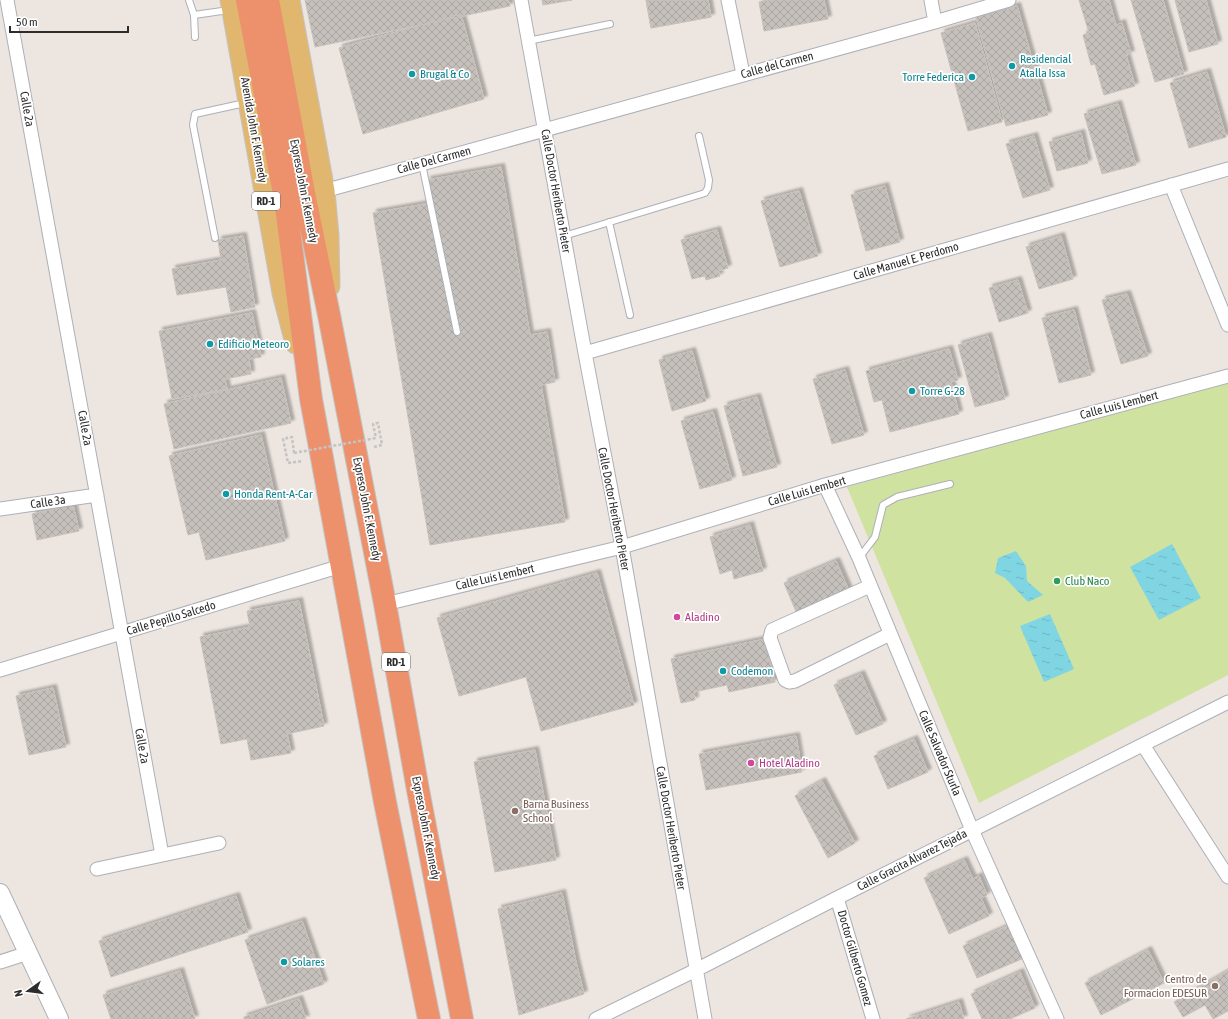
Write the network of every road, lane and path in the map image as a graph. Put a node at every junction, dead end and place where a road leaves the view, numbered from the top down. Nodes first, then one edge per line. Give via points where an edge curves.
1 (8, 0) edge
2 (189, 0) edge
3 (268, 0) edge
4 (289, 0) edge
5 (521, 0) edge
6 (728, 0) edge
7 (931, 0) edge
8 (1009, 0) edge
9 (0, 2) edge
10 (237, 3) edge
11 (194, 15) junction
12 (935, 22) junction
13 (610, 24) dead end
14 (195, 36) dead end
15 (528, 41) junction
16 (742, 74) junction
17 (249, 102) junction
18 (545, 130) junction
19 (699, 136) dead end
20 (422, 164) junction
21 (1228, 168) edge
22 (1171, 185) junction
23 (304, 194) junction
24 (609, 222) junction
25 (564, 236) junction
26 (215, 238) dead end
27 (630, 315) dead end
28 (1228, 325) edge
29 (457, 332) dead end
30 (585, 353) junction
31 (1228, 376) edge
32 (311, 399) junction
33 (382, 445) dead end
34 (288, 463) dead end
35 (950, 484) dead end
36 (825, 485) junction
37 (97, 495) junction
38 (0, 509) edge
39 (622, 547) junction
40 (859, 558) junction
41 (341, 566) junction
42 (870, 586) junction
43 (385, 604) junction
44 (122, 633) junction
45 (890, 634) junction
46 (0, 670) edge
47 (1228, 702) edge
48 (1143, 745) junction
49 (972, 830) junction
50 (218, 843) dead end
51 (162, 855) junction
52 (97, 869) dead end
53 (1228, 877) edge
54 (0, 893) edge
55 (837, 898) junction
56 (28, 953) junction
57 (0, 962) edge
58 (696, 970) junction
59 (462, 1016) edge
60 (59, 1019) edge
61 (429, 1019) edge
62 (596, 1019) edge
63 (705, 1019) edge
64 (873, 1019) edge
65 (1057, 1019) edge

1 - 9 street
1 - 37 street, Calle 2a
2 - 11 lane
3 - 23 highway, Expreso John F. Kennedy / RD-1
4 - 23 main road, RD-1
5 - 15 street, Calle Doctor Heriberto Pieter
6 - 16 street
7 - 12 street
8 - 12 street, Calle del Carmen
10 - 11 lane
10 - 17 main road, Avenida John F. Kennedy / RD-1
10 - 23 highway, Expreso John F. Kennedy / RD-1
11 - 14 lane
12 - 16 street, Calle del Carmen
13 - 15 lane
15 - 18 street, Calle Doctor Heriberto Pieter
16 - 18 street, Calle del Carmen
17 - 26 lane via 195,114 193,125
17 - 32 main road, Avenida John F. Kennedy / RD-1 via 283,293
18 - 20 street, Calle Del Carmen
18 - 25 street, Calle Doctor Heriberto Pieter
19 - 24 lane via 709,180 705,193
20 - 23 street, Calle Del Carmen
20 - 29 lane
21 - 22 street, Calle Manuel E. Perdomo
22 - 28 street
22 - 30 street, Calle Manuel E. Perdomo
23 - 32 highway, Expreso John F. Kennedy / RD-1
23 - 43 highway, Expreso John F. Kennedy / RD-1
24 - 25 lane
24 - 27 lane
25 - 30 street, Calle Doctor Heriberto Pieter
30 - 39 street, Calle Doctor Heriberto Pieter
31 - 36 street, Calle Luis Lembert
32 - 41 highway, Expreso John F. Kennedy / RD-1
33 - 34 path, bridge via 378,423 373,424 376,438 294,453 292,437 283,439
35 - 40 lane via 897,497 883,504 875,538
36 - 39 street, Calle Luis Lembert
36 - 40 street, Calle Salvador Sturla
37 - 38 street, Calle 3a
37 - 44 street, Calle 2a
39 - 43 street, Calle Luis Lembert
39 - 58 street, Calle Doctor Heriberto Pieter
40 - 42 street, Calle Salvador Sturla
41 - 44 street, Calle Pepillo Salcedo
41 - 61 highway, Expreso John F. Kennedy / RD-1
42 - 45 street, Calle Salvador Sturla
42 - 45 street via 772,630 770,638 785,680 795,681
43 - 59 highway, Expreso John F. Kennedy / RD-1
44 - 46 street, Calle Pepillo Salcedo
44 - 51 street, Calle 2a
45 - 49 street, Calle Salvador Sturla
47 - 48 street, Calle Gracita Álvarez Tejada
48 - 49 street, Calle Gracita Álvarez Tejada
48 - 53 street
49 - 55 street, Calle Gracita Álvarez Tejada
49 - 65 street, Calle Salvador Sturla
50 - 51 street
51 - 52 street
54 - 56 main road
55 - 58 street, Calle Gracita Álvarez Tejada
55 - 64 street, Doctor Gilberto Gomez
56 - 57 street
56 - 60 main road
58 - 62 street, Calle Gracita Álvarez Tejada
58 - 63 street, Calle Doctor Heriberto Pieter

